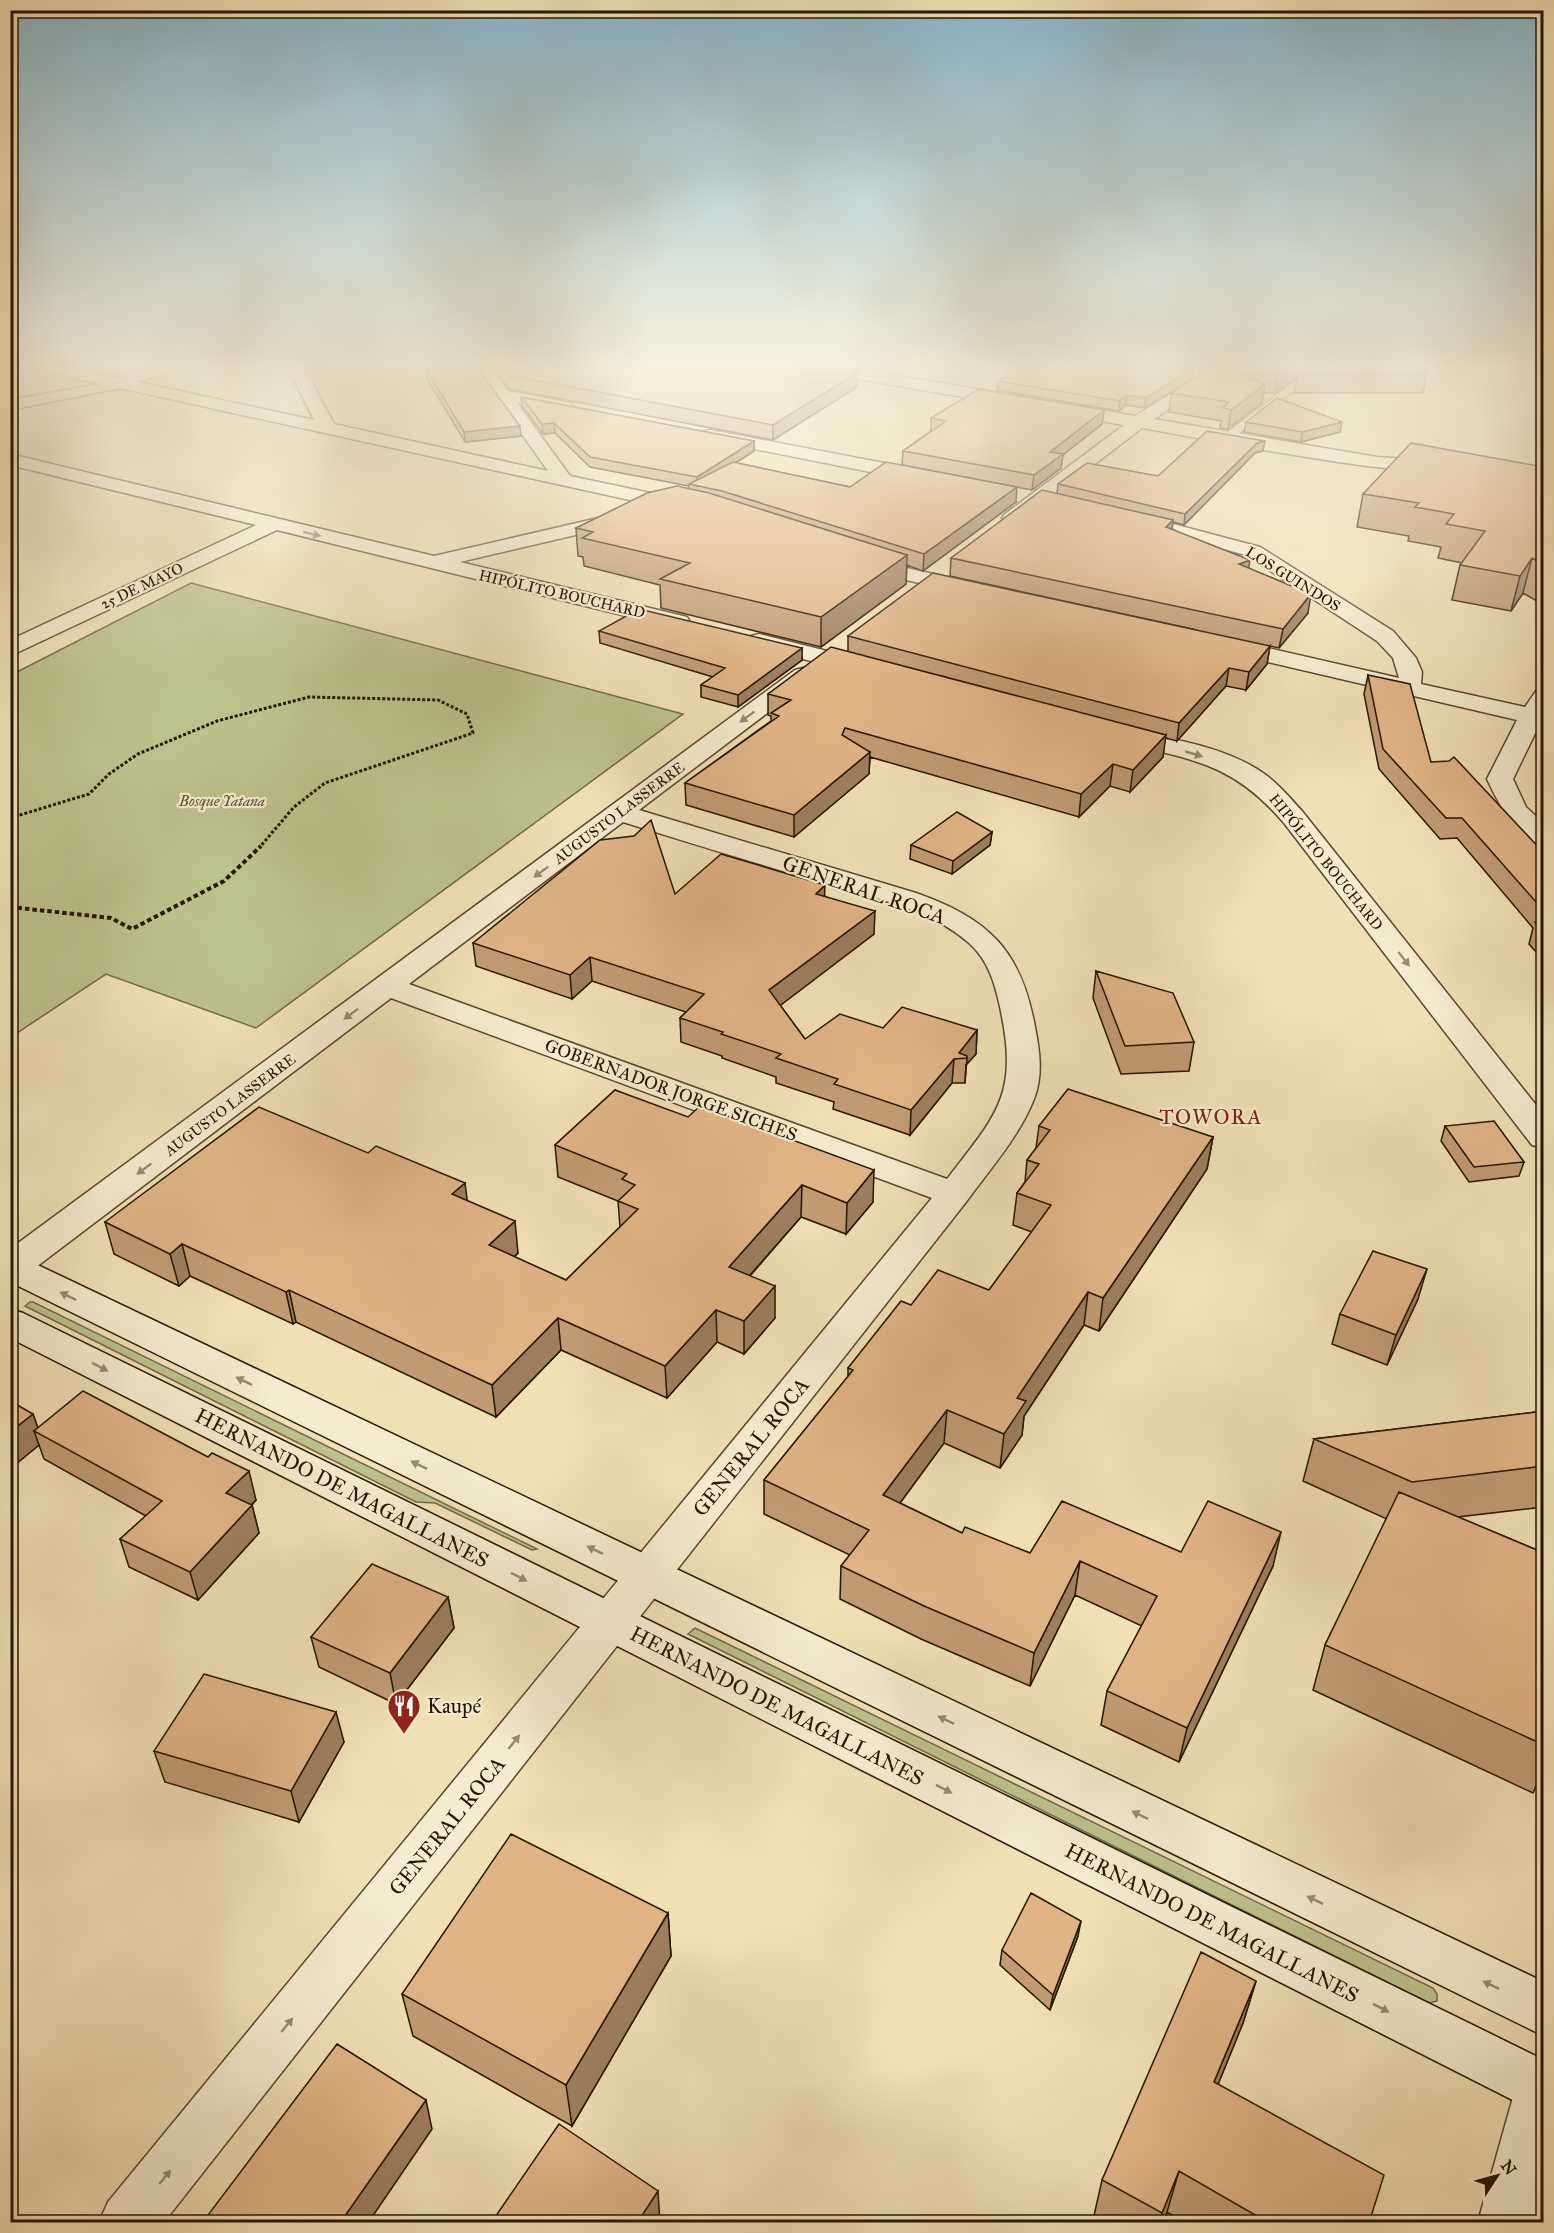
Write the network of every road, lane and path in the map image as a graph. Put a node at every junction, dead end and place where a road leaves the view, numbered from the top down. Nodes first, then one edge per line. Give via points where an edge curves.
1 (47, 468) edge
2 (510, 468) edge
3 (556, 468) edge
4 (883, 468) edge
5 (1078, 468) edge
6 (564, 480) junction
7 (945, 480) edge
8 (1015, 494) edge
9 (1038, 498) junction
10 (1065, 504) edge
11 (680, 505) junction
12 (706, 511) edge
13 (1107, 513) edge
14 (273, 524) junction
15 (1001, 526) edge
16 (845, 558) edge
17 (432, 562) junction
18 (937, 574) junction
19 (985, 593) edge
20 (900, 601) edge
21 (698, 627) edge
22 (733, 635) edge
23 (854, 636) edge
24 (1203, 641) edge
25 (10, 649) edge
26 (826, 657) junction
27 (883, 672) edge
28 (1409, 686) junction
29 (1537, 706) edge
30 (1097, 728) edge
31 (620, 813) junction
32 (10, 818) edge
33 (1544, 840) edge
34 (10, 907) edge
35 (388, 987) junction
36 (1544, 1138) edge
37 (954, 1194) junction
38 (11, 1268) edge
39 (10, 1322) edge
40 (647, 1576) junction
41 (610, 1622) junction
42 (1544, 2010) edge
43 (1543, 2087) edge
44 (128, 2223) edge
45 (1507, 2223) edge

1 - 14 street, HIPÓLITO BOUCHARD
2 - 6 street
3 - 6 street
4 - 7 street
5 - 9 street
6 - 11 street
8 - 9 street
9 - 10 street
9 - 15 street
11 - 12 street
11 - 17 street
13 - 28 street, LOS GUINDOS via 1260,555 1385,636 1407,663 1412,678
14 -> 17 street, HIPÓLITO BOUCHARD
14 - 25 street, 25 DE MAYO
16 - 18 street
17 - 21 street, HIPÓLITO BOUCHARD
18 - 19 street
18 - 20 street
22 - 26 street
23 - 26 street, AUGUSTO LASSERRE
24 - 28 street
26 - 27 street
26 -> 31 street, AUGUSTO LASSERRE
28 - 29 street
29 - 33 street via 1500,779 1515,810
30 -> 36 street, HIPÓLITO BOUCHARD via 1223,763 1268,789
31 -> 35 street, AUGUSTO LASSERRE
31 - 37 street, GENERAL ROCA via 890,894 973,931 992,950 1008,979 1024,1056 1024,1080 1005,1124
32 - 34 path via 89,794 138,754 207,725 309,697 438,700 467,714 473,734 325,783 294,807 271,837 224,881 132,929 111,918
35 - 37 street, GOBERNADOR JORGE SICHES
35 -> 38 street, AUGUSTO LASSERRE
37 - 40 street, GENERAL ROCA
40 -> 38 street
39 -> 41 street, HERNANDO DE MAGALLANES
40 - 41 street, GENERAL ROCA
42 -> 40 street
41 -> 43 street, HERNANDO DE MAGALLANES
44 -> 41 street, GENERAL ROCA
43 - 45 street

